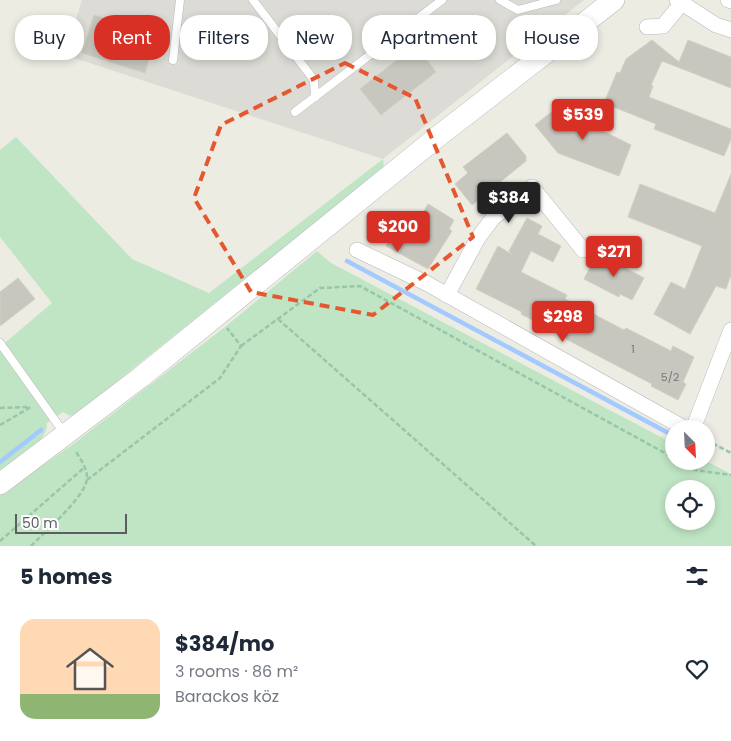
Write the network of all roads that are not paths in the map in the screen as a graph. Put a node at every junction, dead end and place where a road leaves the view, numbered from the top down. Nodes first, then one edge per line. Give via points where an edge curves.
1 (180, 0) edge
2 (254, 0) edge
3 (442, 0) edge
4 (500, 0) edge
5 (556, 0) edge
6 (614, 0) edge
7 (679, 2) edge
8 (647, 27) dead end
9 (731, 30) edge
10 (172, 60) dead end
11 (315, 97) junction
12 (295, 112) dead end
13 (357, 250) dead end
14 (583, 250) dead end
15 (447, 295) junction
16 (731, 330) edge
17 (0, 343) edge
18 (670, 420) edge
19 (696, 420) edge
20 (66, 436) junction
21 (0, 484) edge

1 - 10 lane
2 - 11 lane via 314,80
3 - 11 lane
4 - 5 lane via 518,10
6 - 20 street via 443,132
7 - 8 street via 663,26
7 - 9 street via 716,25
11 - 12 lane
13 - 15 street
14 - 15 street via 532,187 493,218 478,238
15 - 18 street
16 - 19 street
17 - 20 lane
20 - 21 street

